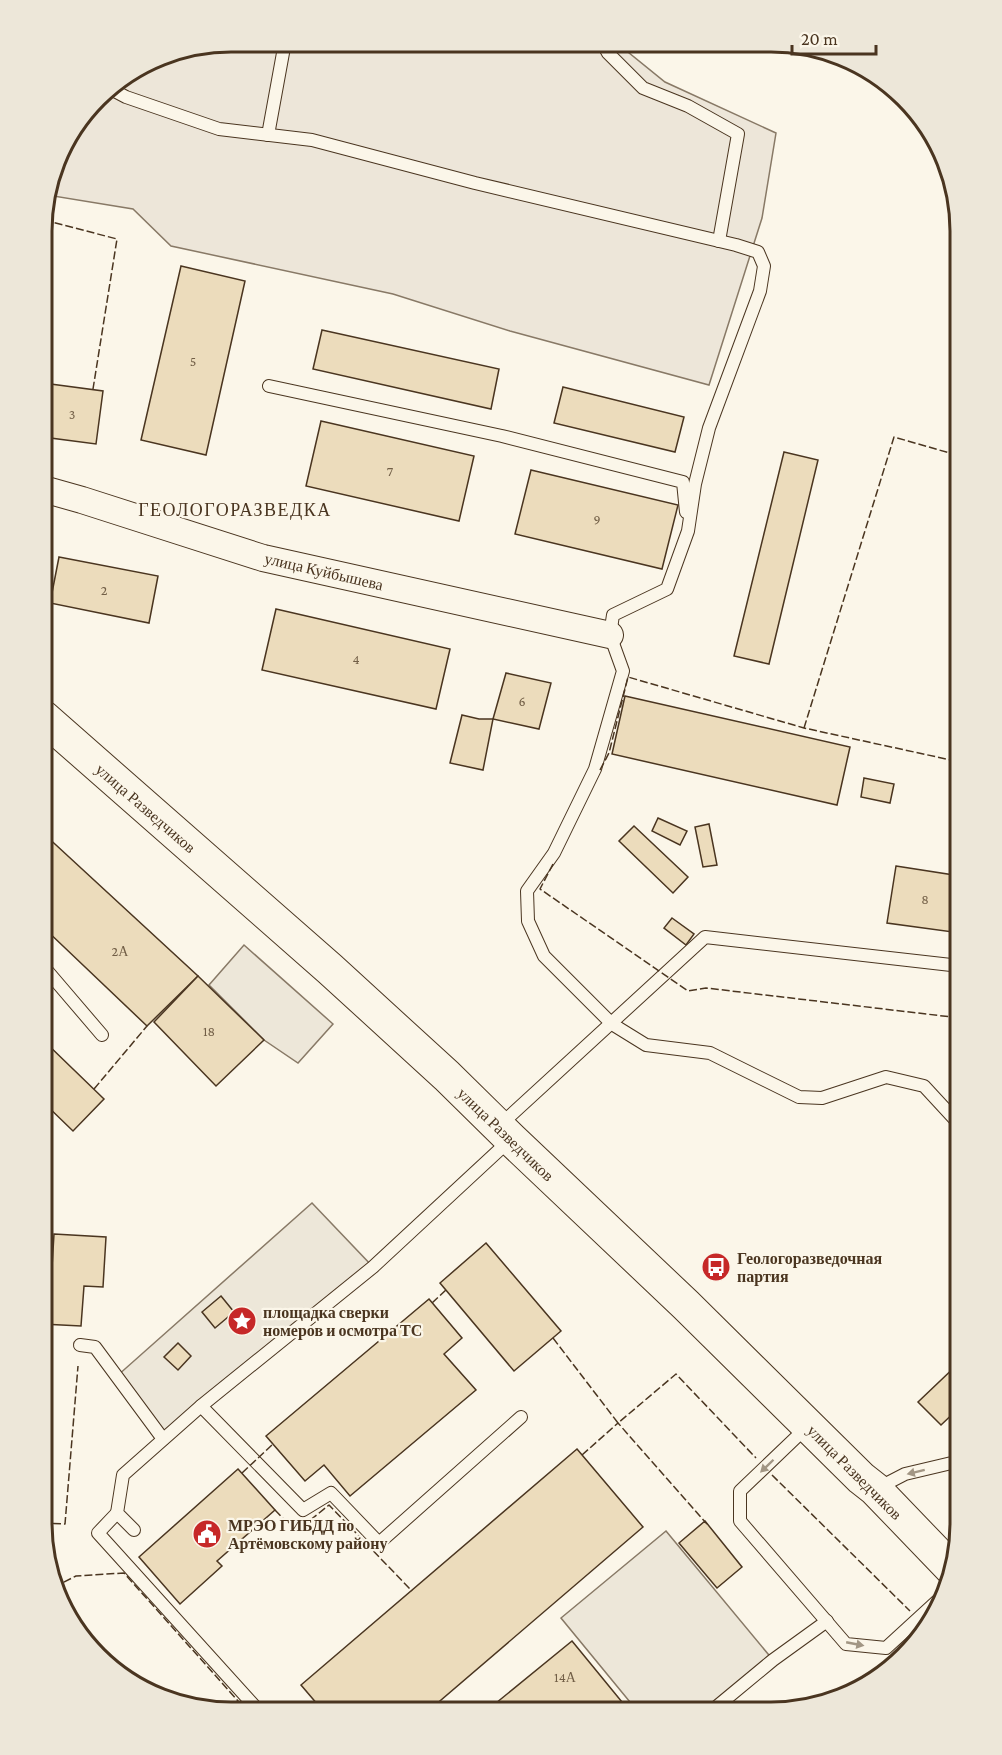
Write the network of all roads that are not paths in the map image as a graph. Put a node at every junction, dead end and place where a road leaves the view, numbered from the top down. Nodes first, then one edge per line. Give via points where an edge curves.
1 (283, 53) edge
2 (608, 53) edge
3 (119, 93) edge
4 (268, 135) junction
5 (719, 241) junction
6 (269, 386) dead end
7 (53, 492) edge
8 (688, 531) junction
9 (610, 634) junction
10 (53, 726) edge
11 (949, 965) edge
12 (53, 978) edge
13 (612, 1024) junction
14 (102, 1035) dead end
15 (949, 1113) edge
16 (505, 1133) junction
17 (80, 1345) dead end
18 (201, 1406) junction
19 (521, 1417) dead end
20 (809, 1426) junction
21 (164, 1439) junction
22 (949, 1464) edge
23 (875, 1489) junction
24 (117, 1513) junction
25 (134, 1530) dead end
26 (945, 1562) edge
27 (926, 1612) edge
28 (827, 1621) junction
29 (250, 1702) edge
30 (722, 1702) edge

1 - 4 lane
2 - 5 lane via 643,88 688,106 738,134
3 - 4 lane via 219,129
4 - 5 lane via 312,140
5 - 8 lane via 758,252 764,266 760,291 709,428
6 - 8 lane via 502,436 682,482
7 - 9 street, улица Куйбышева via 263,558
8 - 9 lane via 667,589 613,615
9 - 13 lane via 623,671 595,769 554,853 527,891 528,921 544,956
10 - 16 main road, улица Разведчиков via 330,969
11 - 13 lane via 705,937
12 - 14 lane
13 - 15 lane via 646,1045 710,1053 799,1097 822,1098 886,1077 924,1086
13 - 16 lane
16 - 18 lane via 373,1267
16 - 20 main road, улица Разведчиков
17 - 21 lane via 95,1347
18 - 19 lane via 303,1510 331,1493 379,1543
18 - 21 lane
20 - 23 main road, улица Разведчиков
20 -> 28 lane via 740,1491 740,1521
21 - 24 lane via 123,1475
22 -> 23 lane via 905,1474
23 - 26 main road, улица Разведчиков
24 - 25 lane
24 - 29 lane via 98,1533
28 -> 27 lane via 846,1644 886,1648
28 - 30 lane

